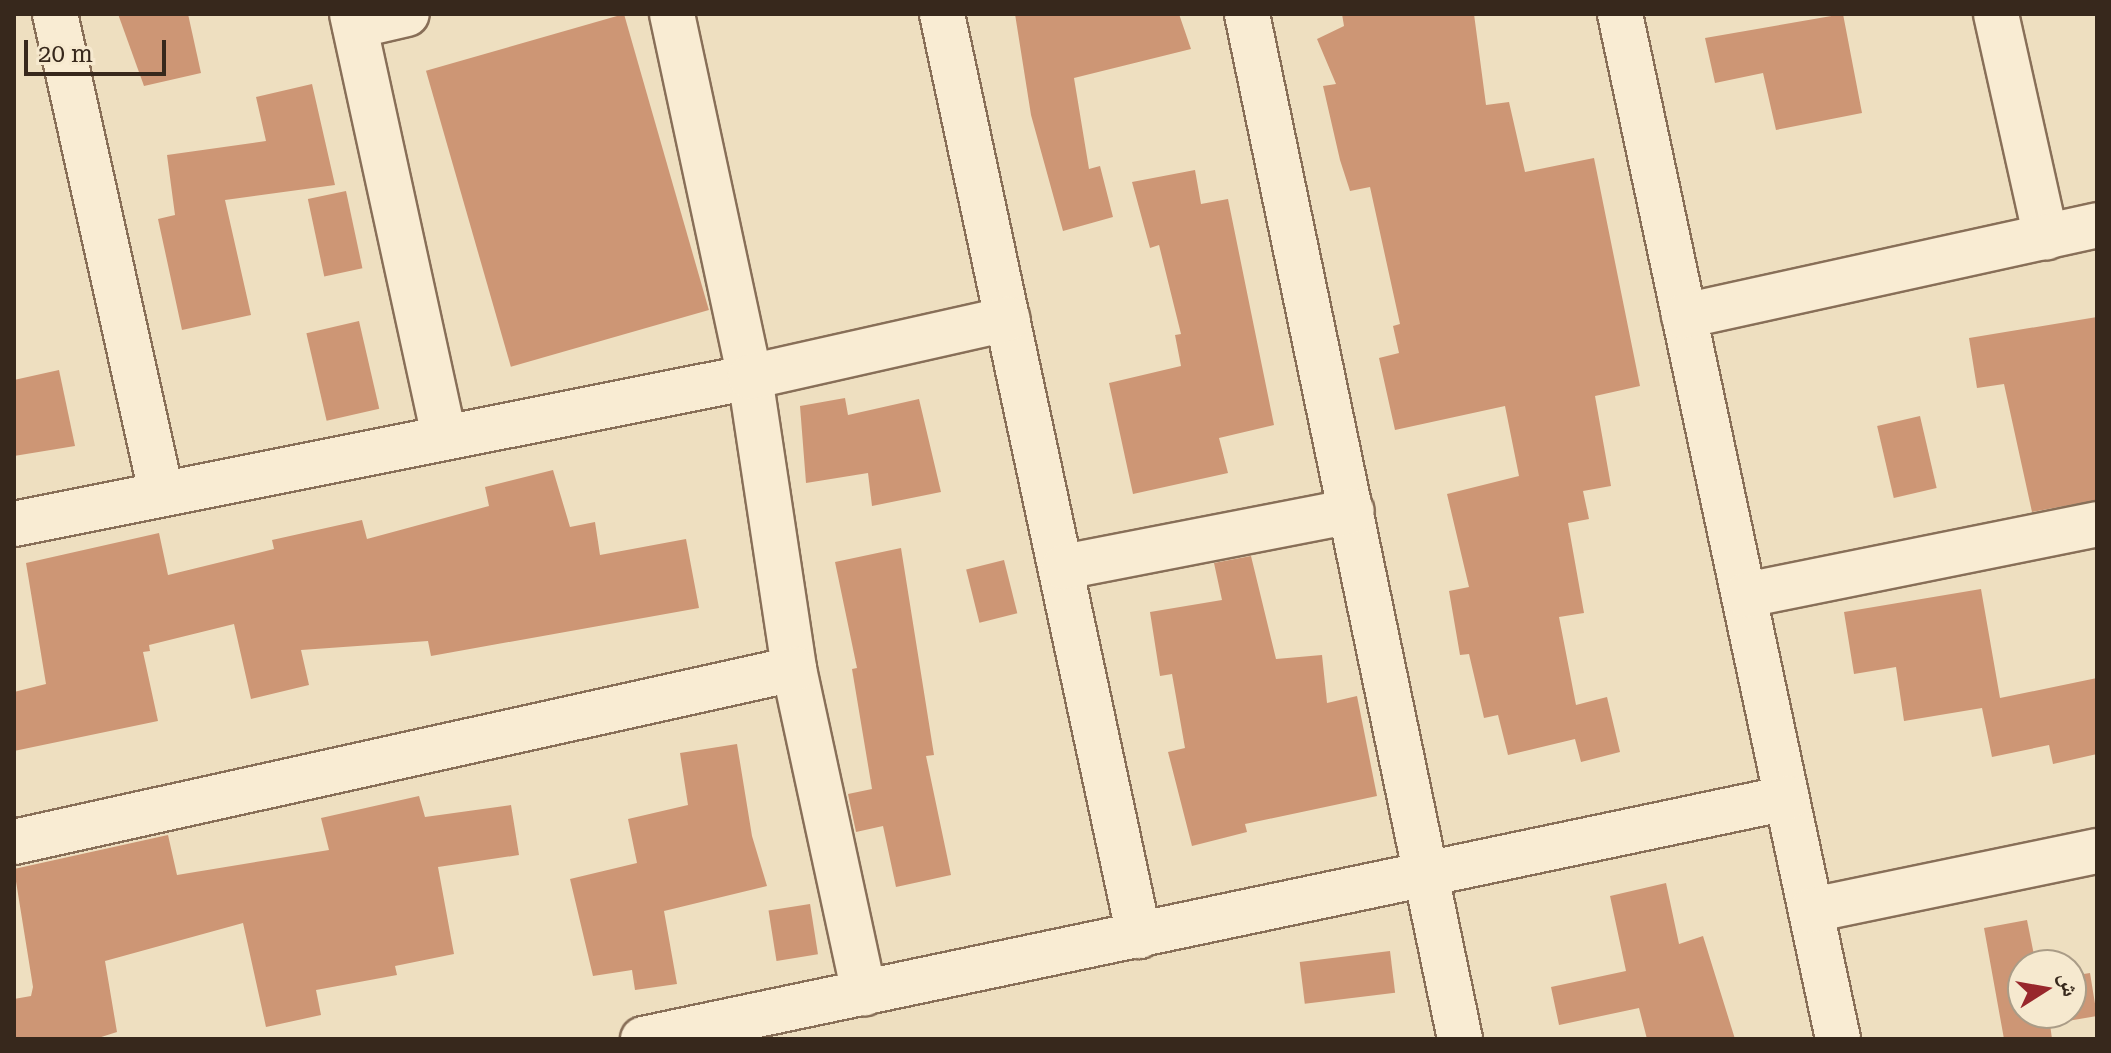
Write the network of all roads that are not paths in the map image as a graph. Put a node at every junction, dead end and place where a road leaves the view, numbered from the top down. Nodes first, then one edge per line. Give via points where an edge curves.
1 (55, 14) edge
2 (407, 14) edge
3 (672, 14) edge
4 (942, 14) edge
5 (1247, 14) edge
6 (1620, 14) edge
7 (1996, 14) edge
8 (354, 20) edge
9 (2097, 225) edge
10 (2046, 237) junction
11 (1684, 316) junction
12 (1008, 319) junction
13 (750, 377) junction
14 (444, 436) junction
15 (161, 494) junction
16 (1352, 511) junction
17 (14, 524) edge
18 (2097, 524) edge
19 (1064, 567) junction
20 (1746, 595) junction
21 (794, 669) junction
22 (1787, 798) junction
23 (14, 842) edge
24 (2097, 851) edge
25 (1426, 875) junction
26 (1812, 910) junction
27 (1139, 936) junction
28 (864, 994) junction
29 (643, 1039) edge
30 (1460, 1039) edge
31 (1838, 1039) edge

1 - 15 street
2 - 8 street
3 - 13 street
4 - 12 street
5 - 16 street
6 - 11 street
7 - 10 street
8 - 14 street
9 - 10 street
10 - 11 street
11 - 20 street
12 - 13 street
12 - 19 street
13 - 14 street
13 - 21 street
14 - 15 street
15 - 17 street
16 - 19 street
16 - 25 street
18 - 20 street
19 - 27 street
20 - 22 street
21 - 23 street
21 - 28 street
22 - 25 street
22 - 26 street
24 - 26 street
25 - 27 street
25 - 30 street
26 - 31 street
27 - 28 street
28 - 29 street

